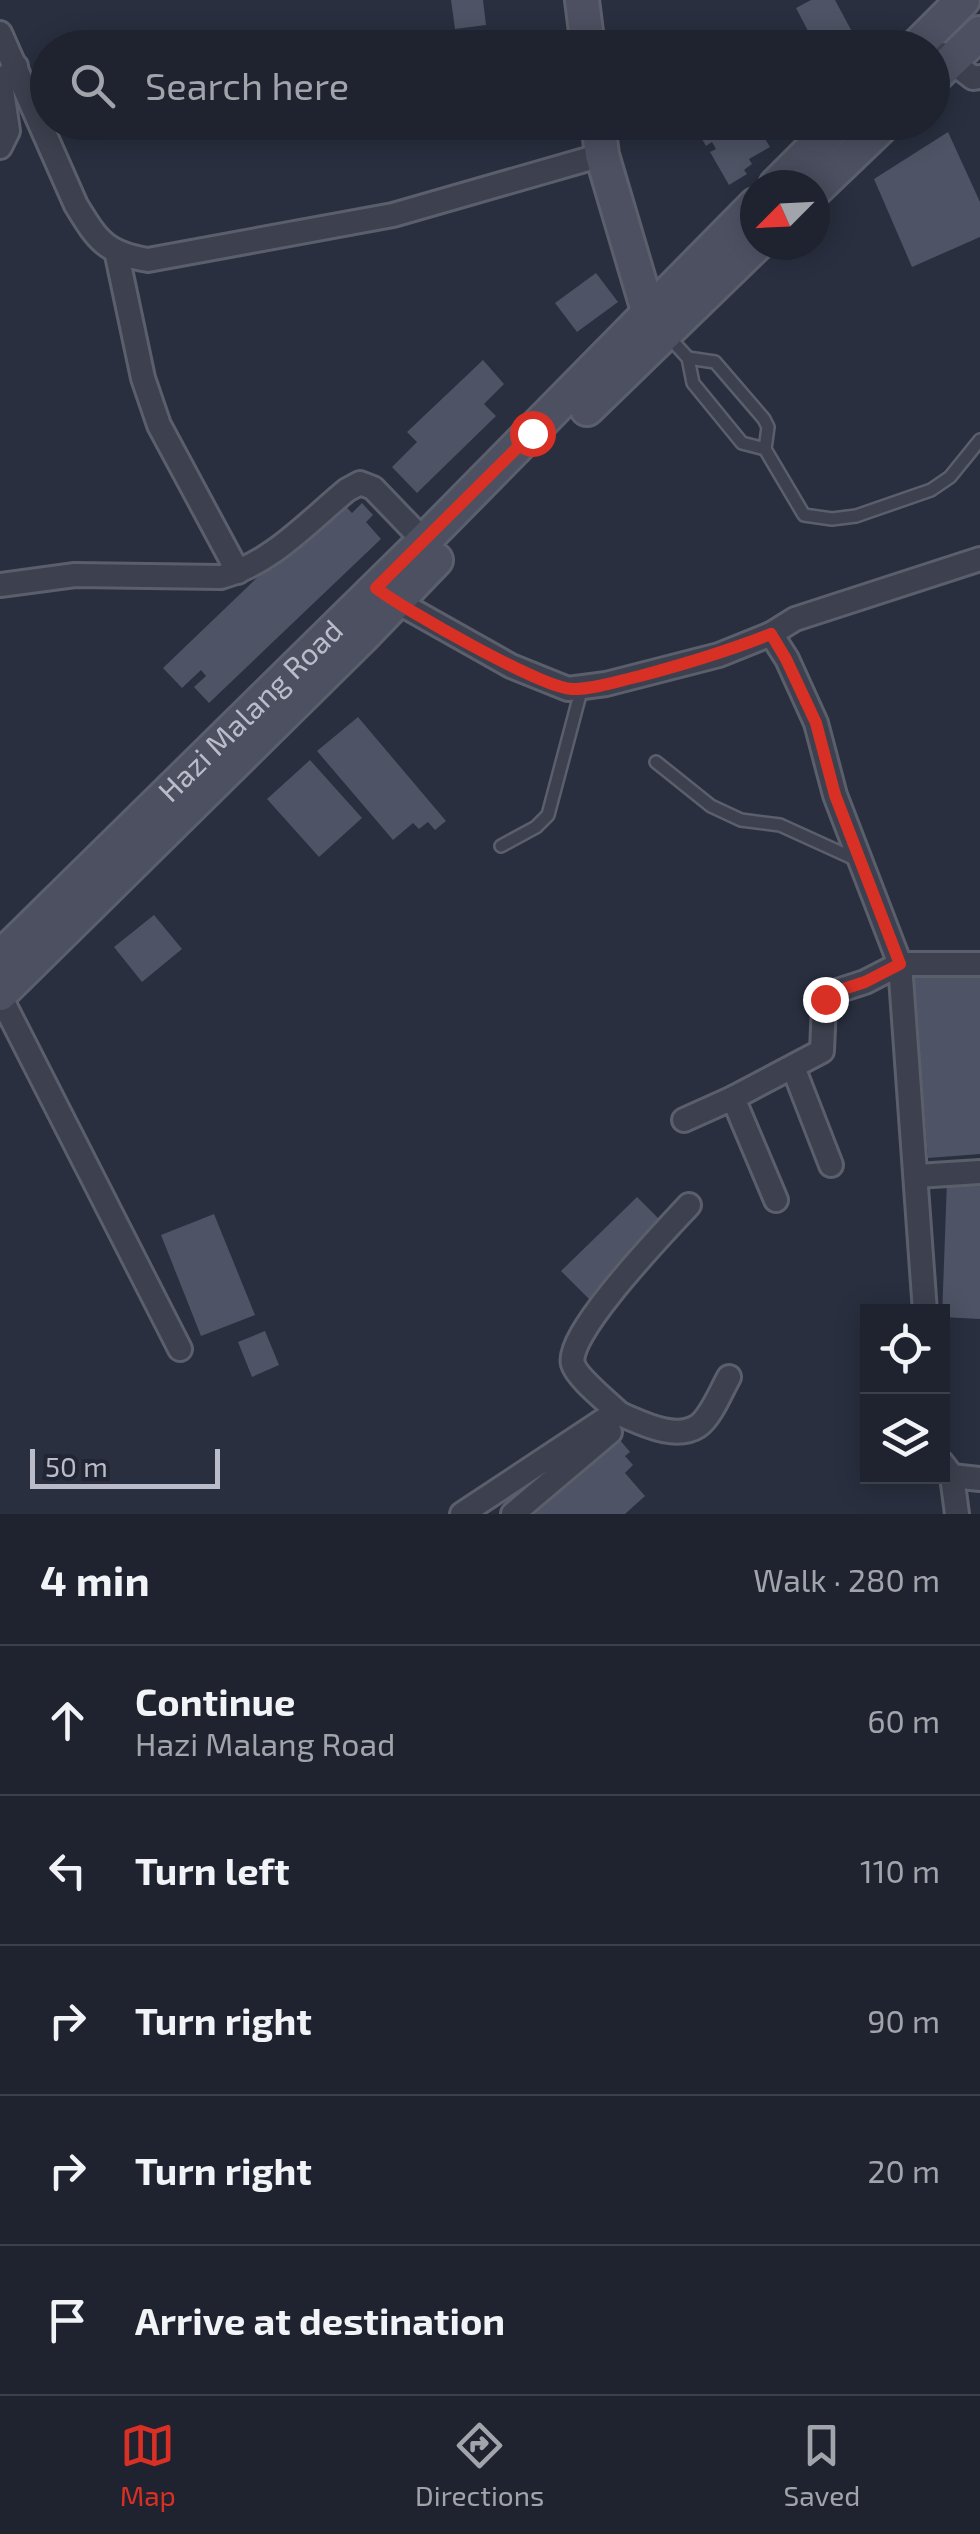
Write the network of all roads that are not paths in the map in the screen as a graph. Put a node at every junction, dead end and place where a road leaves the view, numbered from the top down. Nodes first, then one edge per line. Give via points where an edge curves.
1 (582, 0) edge
2 (963, 0) edge
3 (586, 30) edge
4 (932, 30) edge
5 (0, 33) edge
6 (980, 33) edge
7 (16, 66) junction
8 (963, 76) edge
9 (30, 98) edge
10 (48, 140) edge
11 (597, 140) edge
12 (600, 140) edge
13 (821, 140) edge
14 (867, 140) edge
15 (0, 148) edge
16 (791, 170) edge
17 (830, 176) edge
18 (740, 223) edge
19 (117, 254) junction
20 (740, 257) edge
21 (656, 323) junction
22 (688, 358) junction
23 (980, 440) edge
24 (765, 449) junction
25 (424, 541) junction
26 (980, 559) edge
27 (238, 572) junction
28 (0, 584) edge
29 (385, 595) junction
30 (771, 634) junction
31 (582, 688) junction
32 (656, 762) dead end
33 (501, 846) dead end
34 (860, 862) junction
35 (0, 958) edge
36 (900, 964) junction
37 (980, 964) edge
38 (0, 995) edge
39 (793, 1067) junction
40 (733, 1098) junction
41 (684, 1120) dead end
42 (831, 1164) dead end
43 (980, 1172) edge
44 (917, 1176) junction
45 (776, 1200) dead end
46 (689, 1205) dead end
47 (925, 1304) edge
48 (180, 1349) dead end
49 (729, 1378) dead end
50 (615, 1423) junction
51 (950, 1471) edge
52 (980, 1478) edge
53 (950, 1484) edge
54 (462, 1514) edge
55 (513, 1514) edge
56 (956, 1514) edge

1 - 3 main road
2 - 4 main road
5 - 7 street
6 - 8 main road
7 - 9 street
7 - 15 street via 1,83 8,131
10 - 19 street via 76,205
11 - 19 street via 393,215 148,260
12 - 21 main road
13 - 16 main road
14 - 17 main road
18 - 21 main road, Hazi Malang Road
19 - 27 street via 159,425
20 - 21 main road, Hazi Malang Road
21 - 22 lane
21 - 25 main road, Hazi Malang Road
21 - 29 main road, Hazi Malang Road
22 - 24 lane via 690,378 742,442
22 - 24 lane via 715,362 764,418
23 - 24 lane via 950,478 931,490 832,519 804,515
25 - 27 street via 360,483 265,560
25 - 29 main road, Hazi Malang Road
26 - 30 street via 795,619
27 - 28 street
29 - 31 street via 512,666 568,689
29 - 35 main road, Hazi Malang Road
29 - 38 main road, Hazi Malang Road
30 - 31 street via 719,655
30 - 34 street via 816,723
31 - 33 lane via 548,815
32 - 34 lane via 711,806 741,820 780,825
34 - 36 street
36 - 37 street
36 - 39 street via 828,994 824,1046
36 - 44 street
38 - 48 street
39 - 40 street
39 - 42 street
40 - 41 street
40 - 45 street
43 - 44 street
44 - 47 street
46 - 50 street via 574,1346 574,1368
49 - 50 street via 700,1425 683,1432
50 - 54 street via 604,1420
50 - 55 street
51 - 52 street
53 - 56 street

